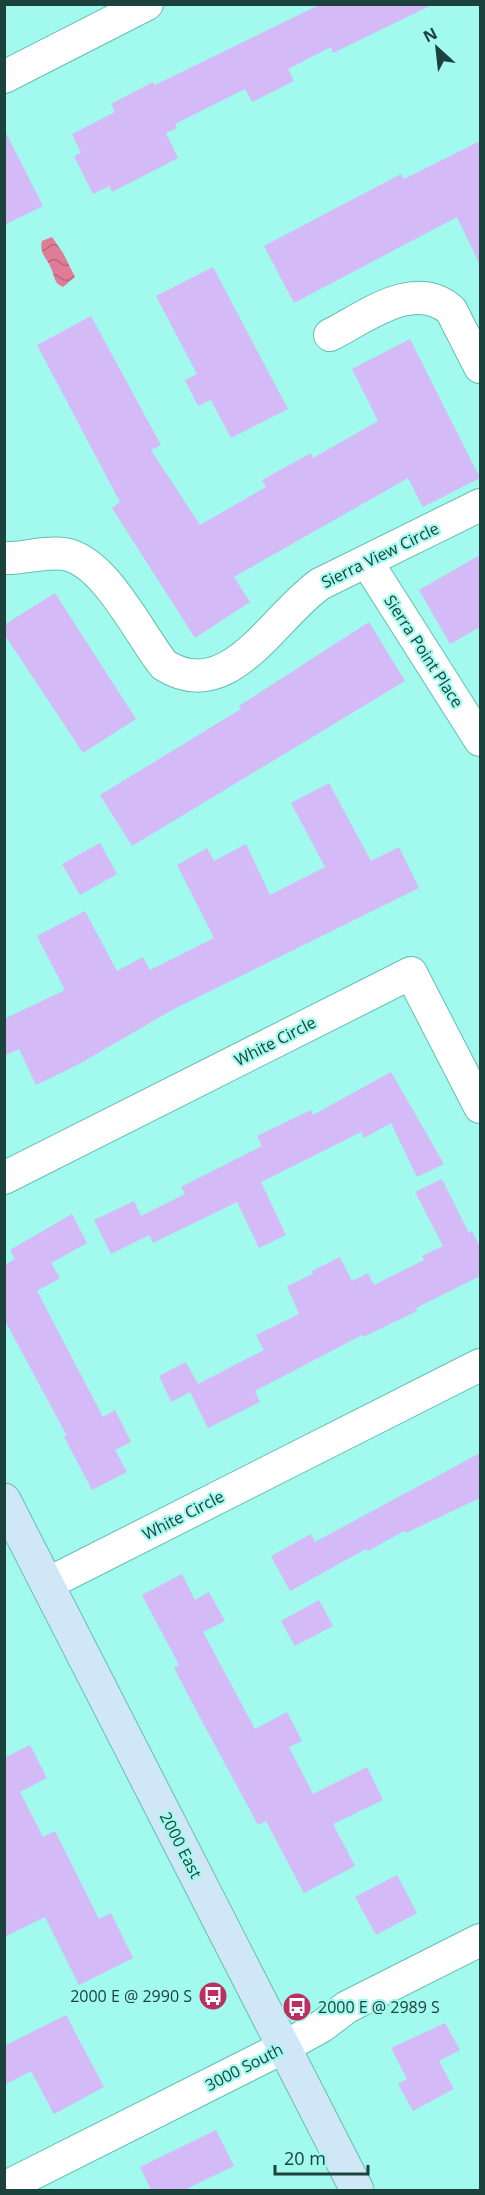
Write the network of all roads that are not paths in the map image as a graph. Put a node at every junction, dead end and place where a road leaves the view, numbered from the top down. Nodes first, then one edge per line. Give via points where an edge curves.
1 (147, 4) edge
2 (4, 77) edge
3 (330, 335) dead end
4 (480, 367) edge
5 (480, 505) edge
6 (4, 558) edge
7 (367, 562) junction
8 (480, 740) edge
9 (480, 1107) edge
10 (4, 1178) edge
11 (480, 1365) edge
12 (4, 1500) edge
13 (47, 1584) junction
14 (480, 1940) edge
15 (284, 2048) junction
16 (4, 2188) edge
17 (357, 2190) edge

1 - 2 street
3 - 4 street via 400,301 423,296 451,310
5 - 7 street, Sierra View Circle
6 - 7 street, Sierra View Circle via 53,553 80,559 102,577 164,665 191,676 216,674 229,668 310,590
7 - 8 street, Sierra Point Place
9 - 10 street, White Circle via 411,973
11 - 13 street, White Circle
12 - 13 street, 2000 East
13 - 15 street, 2000 East
14 - 15 street, 3000 South via 347,2007
15 - 16 street, 3000 South
15 - 17 street, 2000 East

